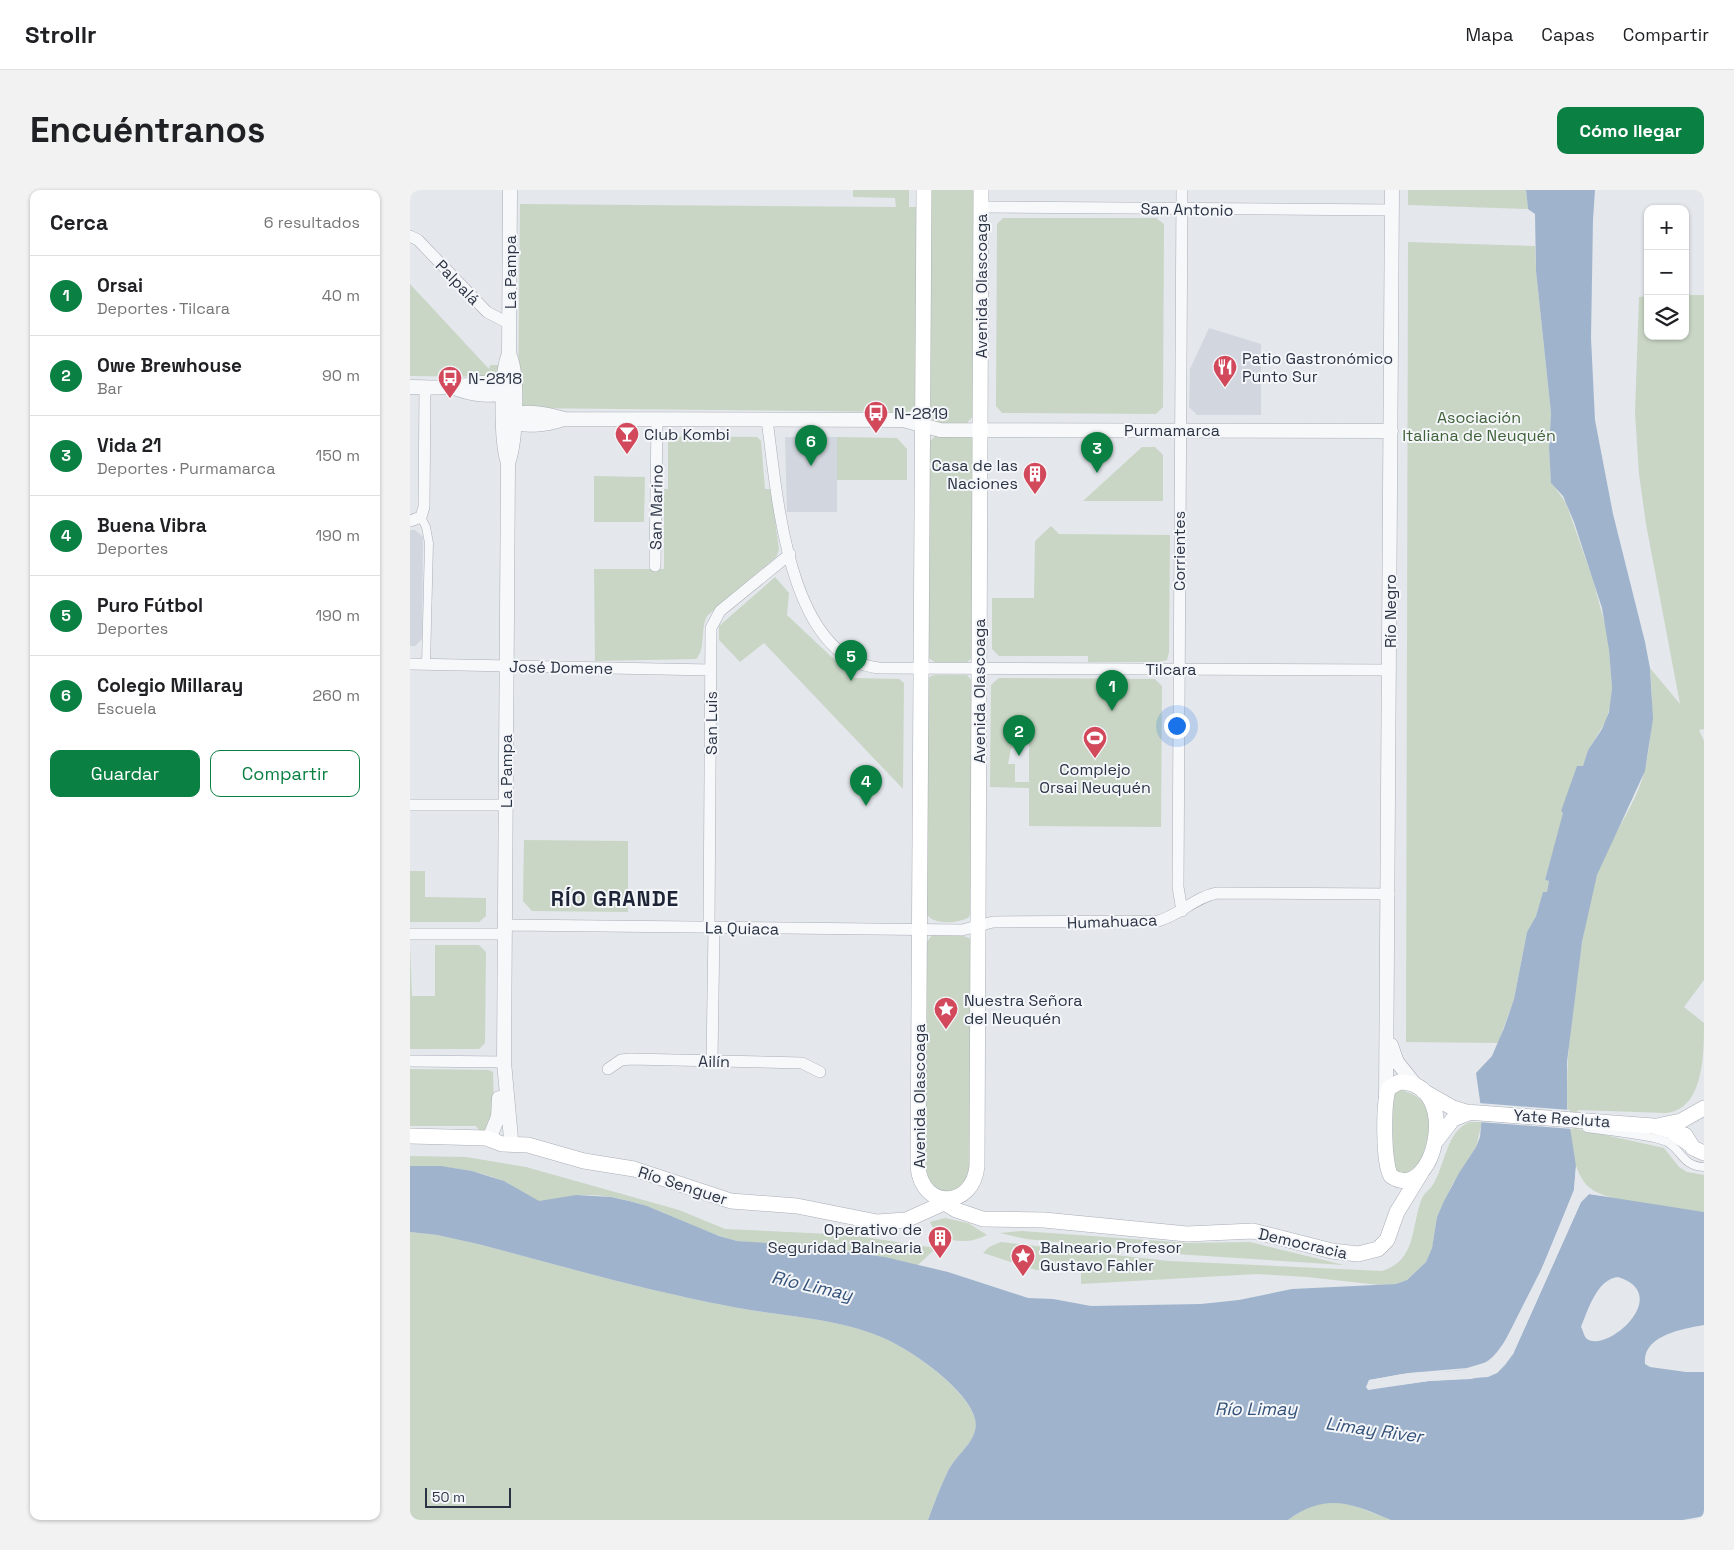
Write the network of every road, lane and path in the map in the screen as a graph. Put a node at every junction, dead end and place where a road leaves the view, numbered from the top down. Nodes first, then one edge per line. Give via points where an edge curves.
1 (510, 190) edge
2 (924, 190) edge
3 (981, 190) edge
4 (1182, 190) edge
5 (1392, 190) edge
6 (981, 207) junction
7 (1182, 209) junction
8 (1392, 210) junction
9 (410, 236) edge
10 (510, 324) junction
11 (410, 387) edge
12 (425, 387) junction
13 (508, 389) junction
14 (510, 418) junction
15 (657, 419) junction
16 (766, 420) junction
17 (923, 425) junction
18 (980, 430) junction
19 (1180, 430) junction
20 (1391, 431) junction
21 (415, 519) edge
22 (790, 554) junction
23 (655, 566) dead end
24 (410, 664) edge
25 (426, 664) junction
26 (506, 665) junction
27 (922, 669) junction
28 (979, 669) junction
29 (711, 670) junction
30 (1179, 670) junction
31 (1390, 670) junction
32 (410, 805) edge
33 (506, 805) junction
34 (1389, 894) junction
35 (1182, 911) junction
36 (978, 925) junction
37 (712, 928) junction
38 (505, 930) junction
39 (920, 930) junction
40 (410, 934) edge
41 (1388, 1032) junction
42 (410, 1061) edge
43 (712, 1061) junction
44 (504, 1062) junction
45 (608, 1069) dead end
46 (820, 1072) dead end
47 (1420, 1089) junction
48 (1386, 1098) junction
49 (1704, 1098) edge
50 (1696, 1111) edge
51 (1471, 1112) junction
52 (1578, 1123) junction
53 (1653, 1126) junction
54 (410, 1136) edge
55 (500, 1143) junction
56 (1688, 1143) junction
57 (1436, 1144) junction
58 (1704, 1153) edge
59 (1704, 1167) edge
60 (1421, 1173) junction
61 (945, 1199) junction

1 - 10 street, La Pampa
2 - 17 main road, Avenida Olascoaga
3 - 6 main road, Avenida Olascoaga
4 - 7 street, Corrientes
5 - 8 street, Río Negro
6 - 7 street, San Antonio
6 - 18 main road, Avenida Olascoaga
7 - 8 street, San Antonio
7 - 19 street, Corrientes
8 - 20 street, Río Negro
9 - 10 street, Palpalá via 418,240 490,315
10 - 13 street, La Pampa via 509,354 505,364
11 - 12 street
12 - 13 street via 452,387 466,393
12 - 21 street via 424,507
13 - 14 street, La Pampa
14 - 15 street, Purmamarca via 543,424 564,419
14 - 26 street, La Pampa via 503,447 508,463
15 - 16 street, Purmamarca
15 - 23 street, San Marino
16 - 17 street, Purmamarca via 904,420
16 - 22 street, Tilcara
17 - 18 street, Purmamarca via 940,430
17 - 27 main road, Avenida Olascoaga
18 - 19 street, Purmamarca
18 - 28 main road, Avenida Olascoaga
19 - 20 street, Purmamarca
19 - 30 street, Corrientes
20 - 31 street, Río Negro
21 - 25 street via 426,527 428,543
22 - 27 street, Tilcara via 809,613 835,648 867,667
22 - 29 street, San Luis via 716,616 711,635
24 - 25 street, José Domene
25 - 26 street, José Domene
26 - 29 street, José Domene
26 - 33 street, La Pampa
27 - 28 street, Tilcara
27 - 39 main road, Avenida Olascoaga
28 - 30 street, Tilcara
28 - 36 main road, Avenida Olascoaga
29 - 37 street, San Luis
30 - 31 street, Tilcara
30 - 35 street, Corrientes via 1178,887
31 - 34 street, Río Negro
32 - 33 street
33 - 38 street, La Pampa
34 - 35 street, Humahuaca via 1217,893 1203,896
34 - 41 street, Río Negro
35 - 36 street, Humahuaca via 1167,919 1150,922 993,922
36 - 39 street, La Quiaca via 964,930
36 - 61 main road, Avenida Olascoaga via 977,1166 972,1186
37 - 38 street, La Quiaca
37 - 39 street, La Quiaca
37 - 43 street, San Luis
38 - 40 street, La Quiaca
38 - 44 street, La Pampa
39 - 61 main road, Avenida Olascoaga via 918,1167 924,1188
41 - 47 street, Río Negro via 1397,1062
41 - 48 street, Río Negro
42 - 44 street
43 - 45 street, Ailín via 626,1060
43 - 46 street, Ailín via 802,1064
44 - 55 street, La Pampa via 497,1121 492,1132
47 - 48 main road via 1406,1082 1393,1084
47 - 51 main road, Yate Recluta via 1453,1108
47 - 57 main road, Río Negro via 1436,1115
48 - 60 main road, Río Negro via 1388,1172 1400,1180 1412,1179
49 - 50 main road
50 - 53 main road, Yate Recluta via 1676,1123
50 - 56 main road via 1685,1130
51 - 52 main road, Yate Recluta
51 - 57 main road via 1453,1119
52 - 53 main road, Yate Recluta
52 - 59 street via 1665,1141 1686,1161
53 - 56 main road, Yate Recluta via 1671,1131
54 - 55 main road, Río Senguer via 476,1136
55 - 61 main road, Río Senguer via 533,1146 634,1169 731,1201 797,1206 866,1220 906,1220
56 - 58 main road, Yate Recluta
57 - 60 main road, Río Negro
60 - 61 main road, Democracia via 1397,1212 1387,1240 1378,1249 1358,1254 1332,1251 1254,1231 1187,1234 1044,1220 983,1219

